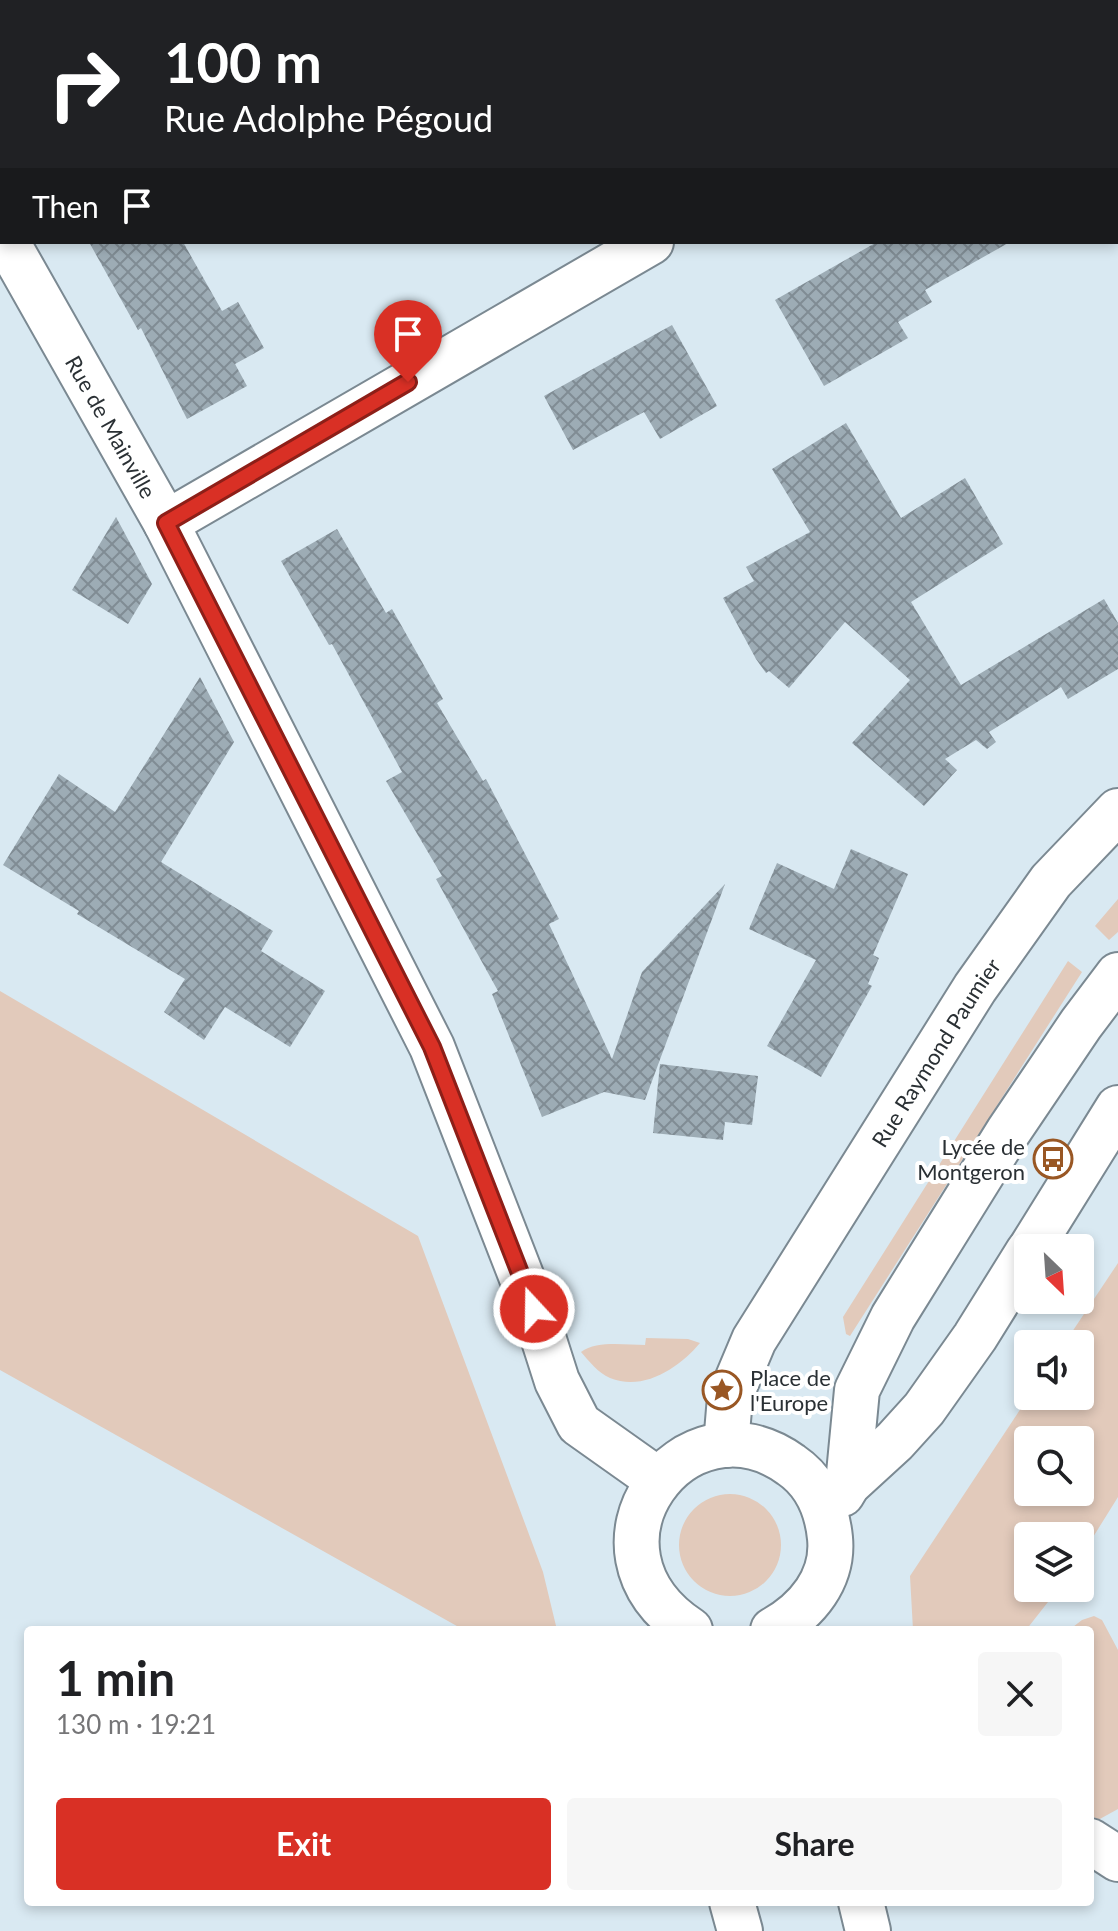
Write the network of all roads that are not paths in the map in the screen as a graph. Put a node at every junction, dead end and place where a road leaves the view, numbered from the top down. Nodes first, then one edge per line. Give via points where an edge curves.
1 (6, 244) edge
2 (648, 244) edge
3 (166, 523) junction
4 (1118, 811) edge
5 (1118, 975) edge
6 (1118, 1108) edge
7 (1039, 1234) edge
8 (1014, 1274) edge
9 (726, 1445) junction
10 (658, 1480) junction
11 (838, 1502) junction
12 (684, 1626) edge
13 (781, 1626) edge
14 (1094, 1844) edge
15 (1118, 1859) edge
16 (733, 1906) edge
17 (862, 1906) edge
18 (740, 1931) edge
19 (868, 1931) edge

1 - 3 street, Rue de Mainville
2 - 3 street
3 - 10 street, Rue de Mainville via 432,1047 557,1381 579,1424
4 - 9 street, Rue Raymond Paumier via 1051,881 975,988 754,1340 730,1397
5 - 11 street via 1008,1132 893,1317 857,1390
6 - 7 street
8 - 11 street via 924,1409
9 - 10 street via 701,1451
9 - 11 street via 780,1456 819,1495
10 - 12 street via 637,1525 636,1550 652,1597
11 - 13 street via 825,1576 812,1600
14 - 15 street
16 - 18 street
17 - 19 street

